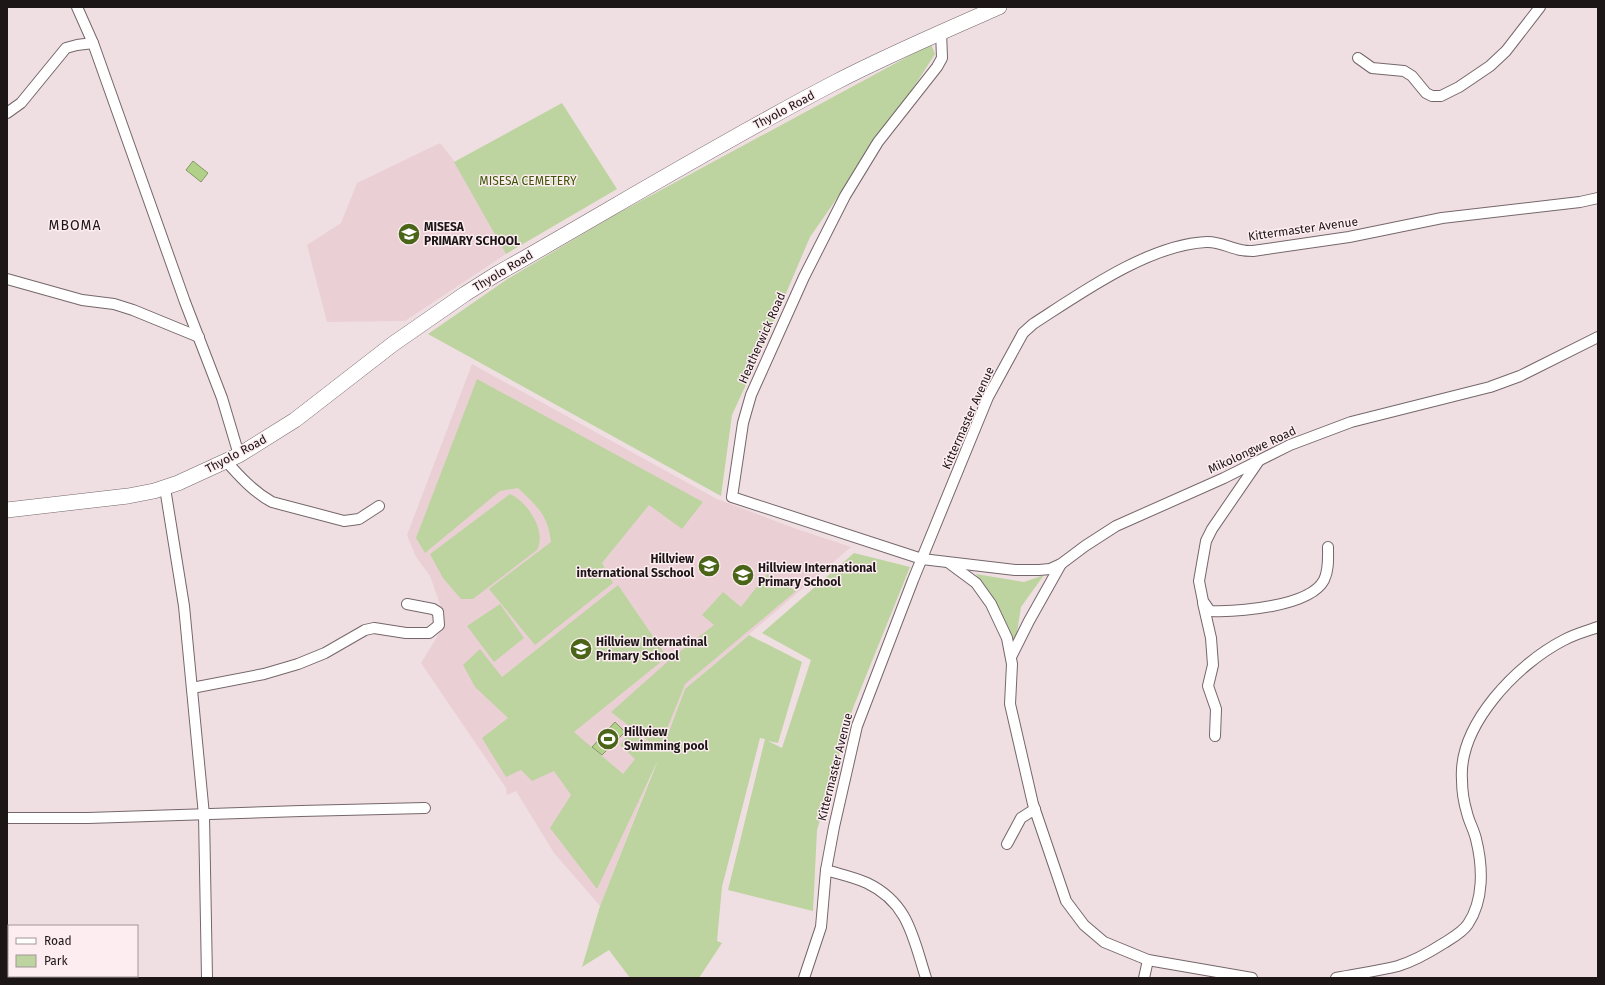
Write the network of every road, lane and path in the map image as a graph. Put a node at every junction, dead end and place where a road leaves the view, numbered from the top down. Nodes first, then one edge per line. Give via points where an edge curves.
1 (77, 7) edge
2 (999, 7) edge
3 (1540, 7) edge
4 (942, 31) junction
5 (93, 43) junction
6 (1358, 58) dead end
7 (7, 113) edge
8 (1598, 198) edge
9 (7, 278) edge
10 (199, 337) junction
11 (1598, 337) edge
12 (233, 458) junction
13 (1259, 461) junction
14 (165, 488) junction
15 (379, 506) dead end
16 (7, 510) edge
17 (1328, 547) dead end
18 (922, 559) junction
19 (946, 561) junction
20 (1062, 564) junction
21 (1203, 602) junction
22 (407, 604) dead end
23 (1598, 627) edge
24 (1011, 657) junction
25 (192, 688) junction
26 (1215, 736) dead end
27 (425, 808) dead end
28 (1034, 809) junction
29 (204, 815) junction
30 (7, 818) edge
31 (1008, 844) dead end
32 (826, 870) junction
33 (1148, 960) junction
34 (207, 978) edge
35 (804, 978) edge
36 (926, 978) edge
37 (1144, 978) edge
38 (1252, 978) edge
39 (1336, 978) edge

1 - 5 street
2 - 4 highway, Thyolo Road
3 - 6 street via 1506,51 1490,66 1441,96 1426,93 1412,76 1404,71 1372,68
4 - 12 highway, Thyolo Road via 836,82 746,130 495,275 393,344 295,420
4 - 18 street, Heatherwick Road via 942,58 938,67 874,149 845,196 804,277 751,395 743,423 732,497
5 - 7 street via 66,48 20,103
5 - 10 street
8 - 18 street, Kittermaster Avenue via 1575,203 1442,218 1253,251 1240,250 1219,242 1194,243 1167,249 1108,277 1032,324 1023,333 988,397
9 - 10 street via 82,300 114,304
10 - 12 street via 222,398
11 - 13 street, Mikolongwe Road via 1520,376 1490,387 1351,422 1290,445
12 - 14 highway, Thyolo Road
12 - 15 street via 244,481 272,502 344,521 359,519
13 - 20 street, Mikolongwe Road via 1116,526
13 - 21 street via 1212,529 1206,542 1199,581
14 - 16 highway, Thyolo Road via 128,496
14 - 25 street via 184,606
17 - 21 street via 1324,580 1319,587 1304,596 1284,604 1227,612 1210,611
18 - 19 street, Mikolongwe Road
18 - 32 street, Kittermaster Avenue via 857,726
19 - 20 street, Mikolongwe Road via 1014,570 1050,569
19 - 24 street via 976,583 991,604 1007,638
20 - 24 street
21 - 26 street via 1211,638 1213,665 1208,686 1216,709
22 - 25 street via 438,612 439,625 429,633 406,633 374,628 365,630 325,653 298,664 264,674
23 - 39 street via 1564,640 1544,652 1498,692 1486,709 1464,753 1461,766 1462,782 1480,864 1480,893 1474,914 1467,926 1431,951 1399,965
24 - 28 street via 1010,704
25 - 29 street
27 - 29 street
28 - 31 street via 1021,818
28 - 33 street via 1066,901 1084,925 1104,942
29 - 30 street
29 - 34 street
32 - 35 street, Kittermaster Avenue via 820,927
32 - 36 street via 866,883 895,902 904,915
33 - 37 street
33 - 38 street

